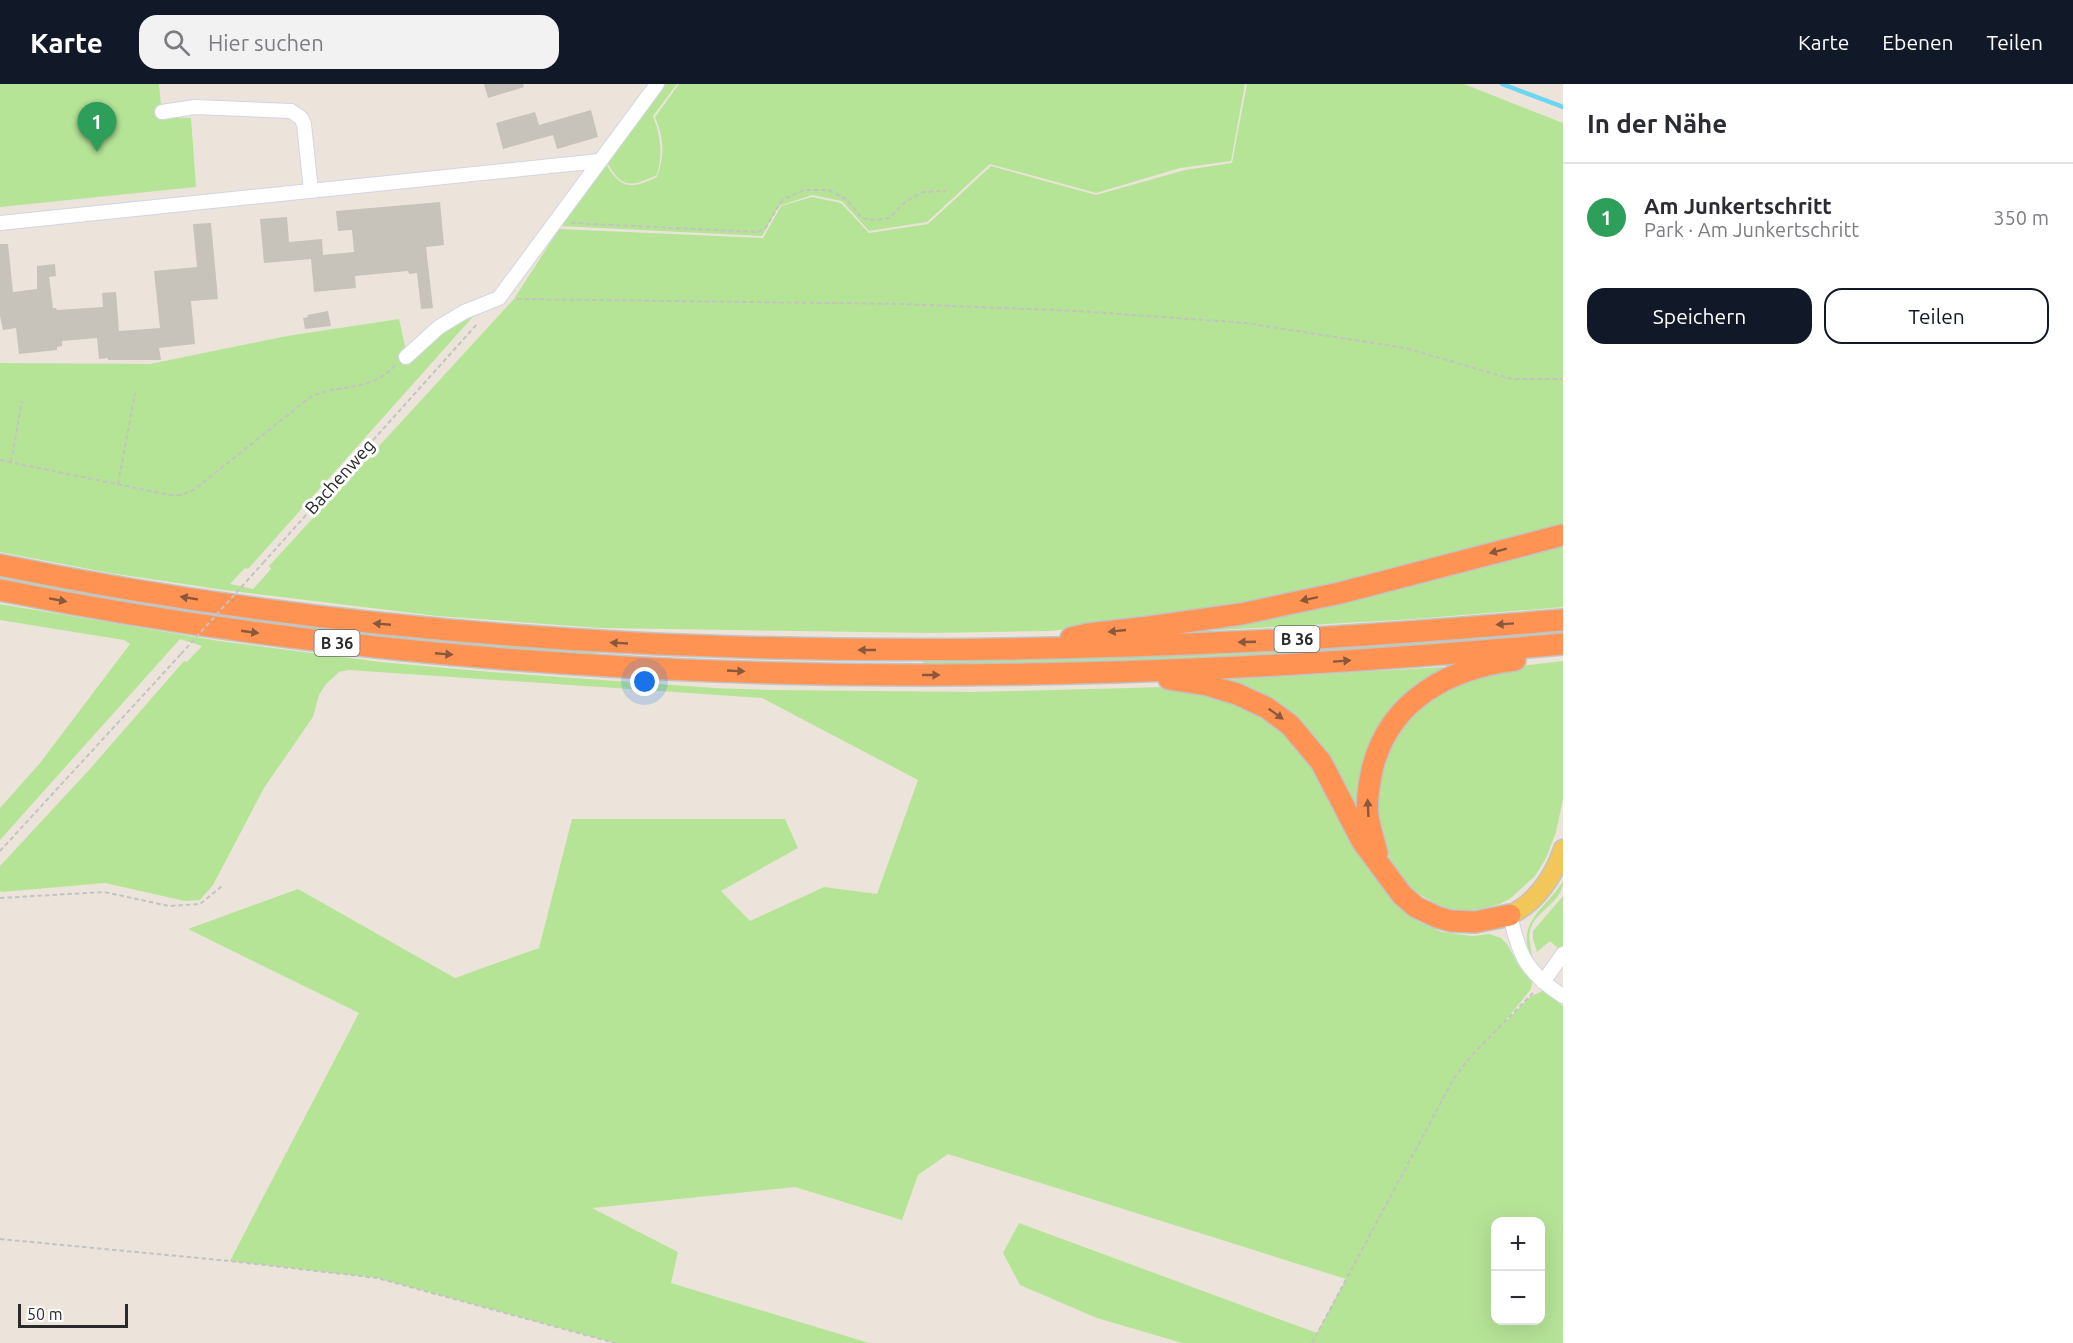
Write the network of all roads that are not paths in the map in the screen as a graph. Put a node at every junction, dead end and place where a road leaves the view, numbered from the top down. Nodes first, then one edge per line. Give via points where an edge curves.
1 (657, 84) edge
2 (162, 112) dead end
3 (599, 161) junction
4 (311, 191) junction
5 (0, 223) edge
6 (406, 357) road end
7 (1560, 538) edge
8 (0, 565) edge
9 (0, 590) edge
10 (1563, 620) edge
11 (1556, 645) edge
12 (1031, 649) junction
13 (1137, 671) junction
14 (1563, 849) edge
15 (1381, 865) junction
16 (1509, 915) junction
17 (1563, 954) edge
18 (1543, 982) junction
19 (1563, 996) edge

1 - 3 street
2 - 4 street via 195,107 297,114 304,124
3 - 4 street
3 - 6 street via 499,298 439,327
4 - 5 street
7 -> 12 highway, B 36 via 1241,614 1088,634
12 -> 8 highway, B 36 via 737,648 464,632 240,606
9 -> 13 highway, B 36 via 279,636 564,664 836,674
10 -> 12 highway, B 36 via 1259,641
13 -> 11 highway, B 36
15 -> 11 highway via 1368,817 1370,778 1380,743 1400,714 1442,681
13 -> 15 highway, B 36 via 1237,694 1267,708 1290,725 1321,762 1362,841
14 - 16 main road via 1540,892
15 - 16 highway via 1402,895 1437,917 1475,922
16 - 18 street via 1520,954
17 - 18 street
18 - 19 street

